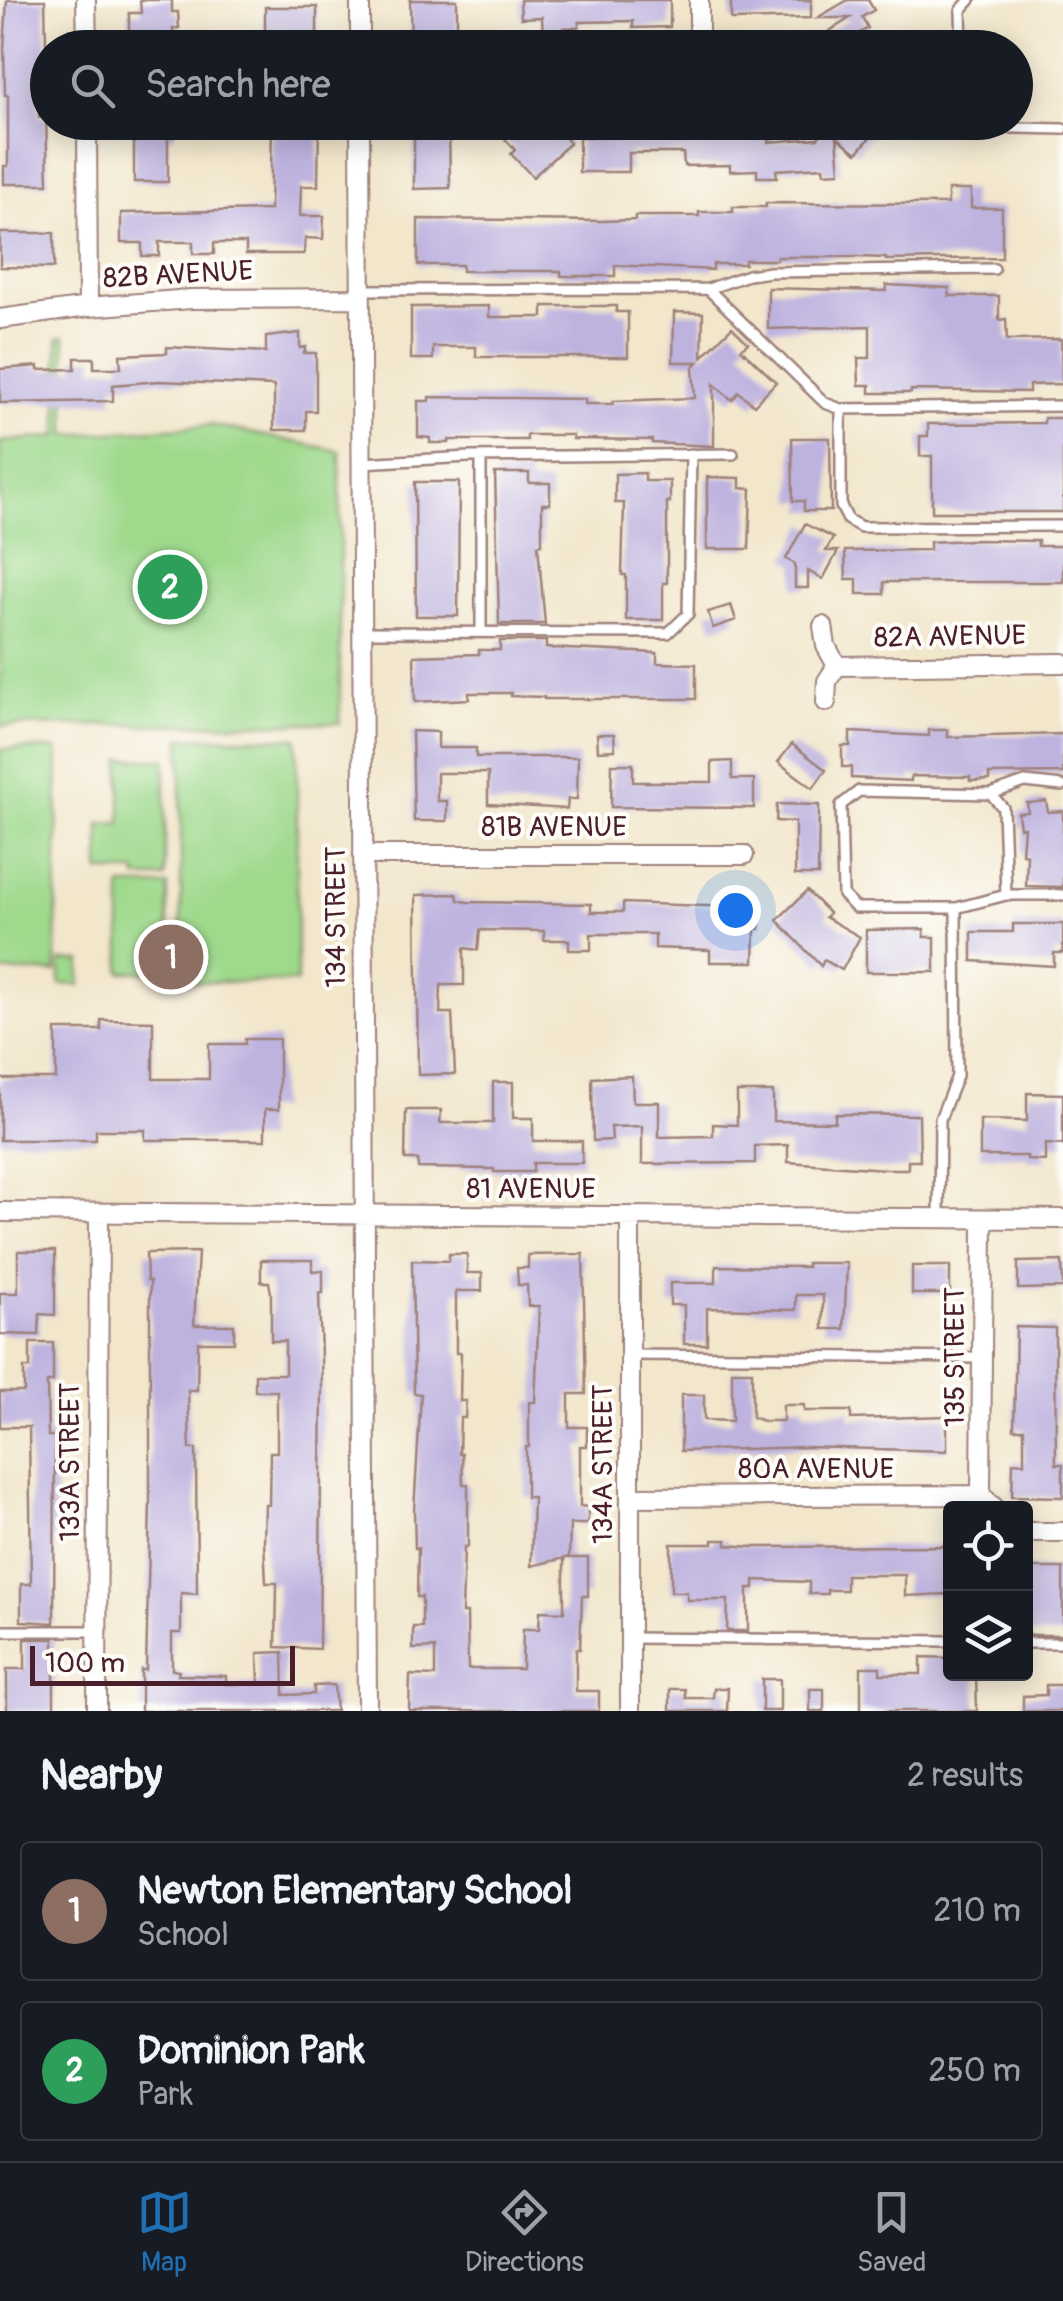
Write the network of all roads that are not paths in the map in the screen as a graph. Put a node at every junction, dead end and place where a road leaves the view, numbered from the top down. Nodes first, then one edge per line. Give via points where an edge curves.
1 (86, 0) edge
2 (360, 0) edge
3 (698, 0) edge
4 (970, 0) edge
5 (86, 30) edge
6 (360, 30) edge
7 (699, 30) edge
8 (962, 30) edge
9 (1033, 128) edge
10 (1063, 129) edge
11 (87, 140) edge
12 (360, 140) edge
13 (994, 269) dead end
14 (708, 289) junction
15 (359, 294) junction
16 (88, 307) junction
17 (0, 319) edge
18 (1063, 406) edge
19 (841, 409) junction
20 (691, 454) junction
21 (734, 454) dead end
22 (482, 457) junction
23 (360, 462) junction
24 (1063, 526) edge
25 (823, 626) dead end
26 (480, 631) junction
27 (362, 632) junction
28 (1063, 663) edge
29 (837, 666) junction
30 (826, 702) dead end
31 (1062, 786) edge
32 (991, 794) junction
33 (364, 855) junction
34 (744, 855) dead end
35 (1006, 895) junction
36 (1063, 895) edge
37 (956, 908) junction
38 (0, 1212) edge
39 (99, 1213) junction
40 (365, 1215) junction
41 (630, 1217) junction
42 (939, 1218) junction
43 (982, 1219) junction
44 (1063, 1219) edge
45 (630, 1354) junction
46 (984, 1358) junction
47 (981, 1495) junction
48 (631, 1498) junction
49 (988, 1501) edge
50 (1033, 1532) edge
51 (1063, 1532) edge
52 (0, 1631) edge
53 (96, 1631) junction
54 (630, 1638) junction
55 (943, 1641) edge
56 (1033, 1643) edge
57 (1063, 1643) edge
58 (96, 1711) edge
59 (367, 1711) edge
60 (630, 1711) edge

1 - 5 street
2 - 6 street
3 - 7 street
4 - 8 lane via 961,10
9 - 10 lane
11 - 16 street
12 - 15 street, 134 STREET
13 - 14 lane via 770,272
14 - 15 lane
14 - 19 lane via 825,403
15 - 16 street, 82B AVENUE
15 - 23 street, 134 STREET
16 - 17 street, 82B AVENUE
18 - 19 lane
19 - 24 lane via 841,506 848,520 861,526
20 - 21 lane
20 - 22 lane
20 - 26 lane via 688,614 668,633
22 - 23 lane
22 - 26 lane
23 - 27 street, 134 STREET
25 - 29 street, 82A AVENUE
26 - 27 lane
27 - 33 street, 134 STREET
28 - 29 street, 82A AVENUE
29 - 30 street, 82A AVENUE via 827,681
31 - 32 lane via 1025,782
32 - 35 lane via 1003,808
32 - 37 lane via 859,791 841,806 844,895 856,908
33 - 34 street, 81B AVENUE
33 - 40 street, 134 STREET
35 - 36 lane
35 - 37 lane
37 - 42 lane via 958,1076 940,1118
38 - 39 street, 81 AVENUE
39 - 40 street, 81 AVENUE
39 - 53 street, 133A STREET
40 - 41 street, 81 AVENUE
40 - 59 street, 134 STREET
41 - 42 street, 81 AVENUE
41 - 45 street, 134A STREET
42 - 43 street, 81 AVENUE
43 - 44 street, 81 AVENUE
43 - 46 street, 135 STREET
45 - 46 lane
45 - 48 street, 134A STREET
46 - 47 street, 135 STREET
47 - 48 street, 80A AVENUE
47 - 49 street
48 - 54 street, 134A STREET
50 - 51 street
52 - 53 lane
53 - 58 street, 133A STREET
54 - 55 lane
54 - 60 street, 134A STREET
56 - 57 lane

